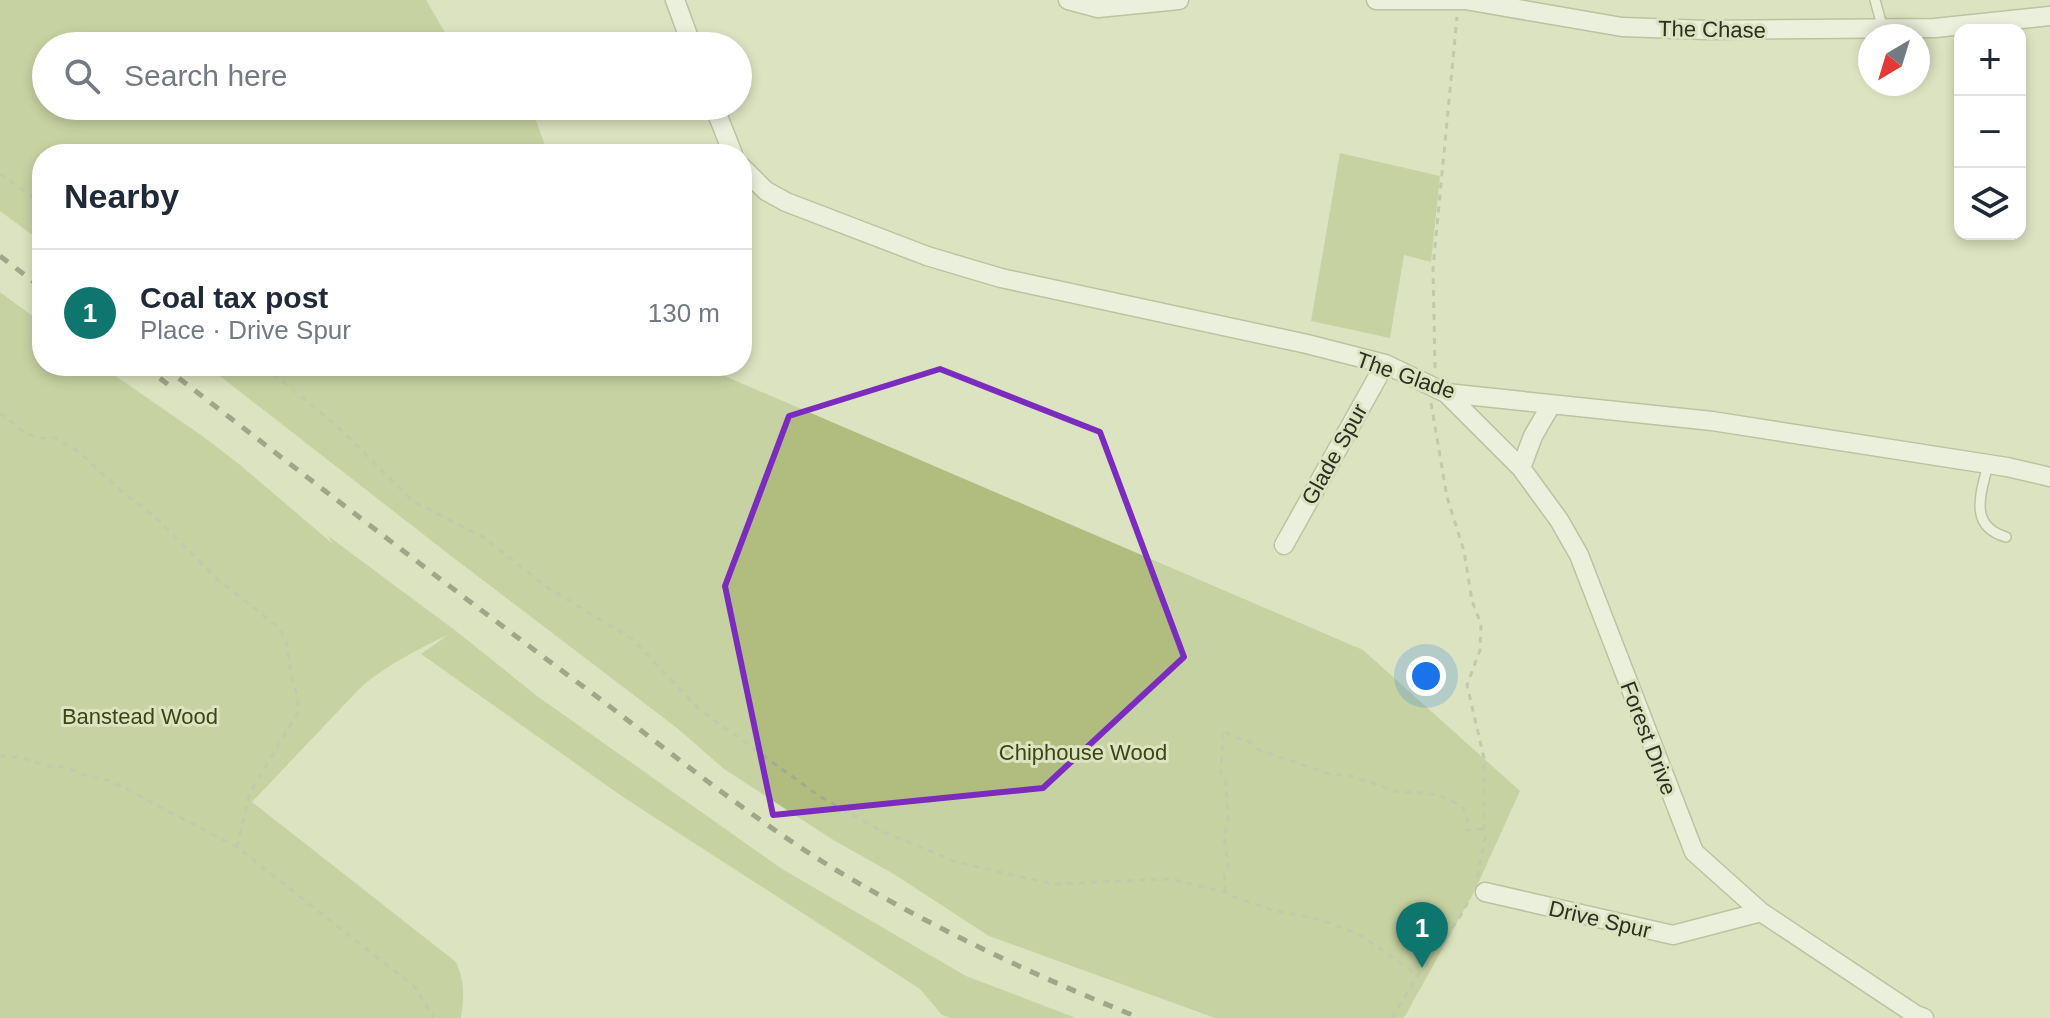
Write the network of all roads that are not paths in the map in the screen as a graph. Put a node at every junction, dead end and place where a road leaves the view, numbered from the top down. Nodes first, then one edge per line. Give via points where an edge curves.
1 (675, 0) edge
2 (1068, 0) edge
3 (1179, 0) edge
4 (1376, 0) edge
5 (1465, 0) edge
6 (1875, 0) edge
7 (2047, 0) edge
8 (2050, 16) edge
9 (1882, 24) edge
10 (1930, 28) edge
11 (1858, 29) edge
12 (687, 32) edge
13 (720, 120) edge
14 (729, 144) edge
15 (752, 177) edge
16 (1385, 364) junction
17 (1440, 390) junction
18 (1551, 405) junction
19 (1988, 464) junction
20 (1521, 468) junction
21 (2050, 477) edge
22 (2006, 537) dead end
23 (1284, 545) dead end
24 (1485, 892) dead end
25 (1761, 912) junction
26 (1924, 1018) edge

1 - 12 street
2 - 3 street via 1098,8
4 - 5 street, The Chase
5 - 11 street, The Chase via 1622,27
6 - 9 lane
7 - 8 street
8 - 10 street, The Chase
13 - 14 street
15 - 16 street, The Glade via 786,202 1001,278
16 - 17 street, The Glade
16 - 23 street, Glade Spur
17 - 18 street, The Glade
17 - 20 street, Forest Drive
18 - 19 street, The Glade via 1712,421
18 - 20 street
19 - 21 street, The Glade
19 - 22 lane via 1980,518 1986,528
20 - 25 street, Forest Drive via 1579,555 1694,852
24 - 25 street, Drive Spur via 1673,935
25 - 26 street, Forest Drive

